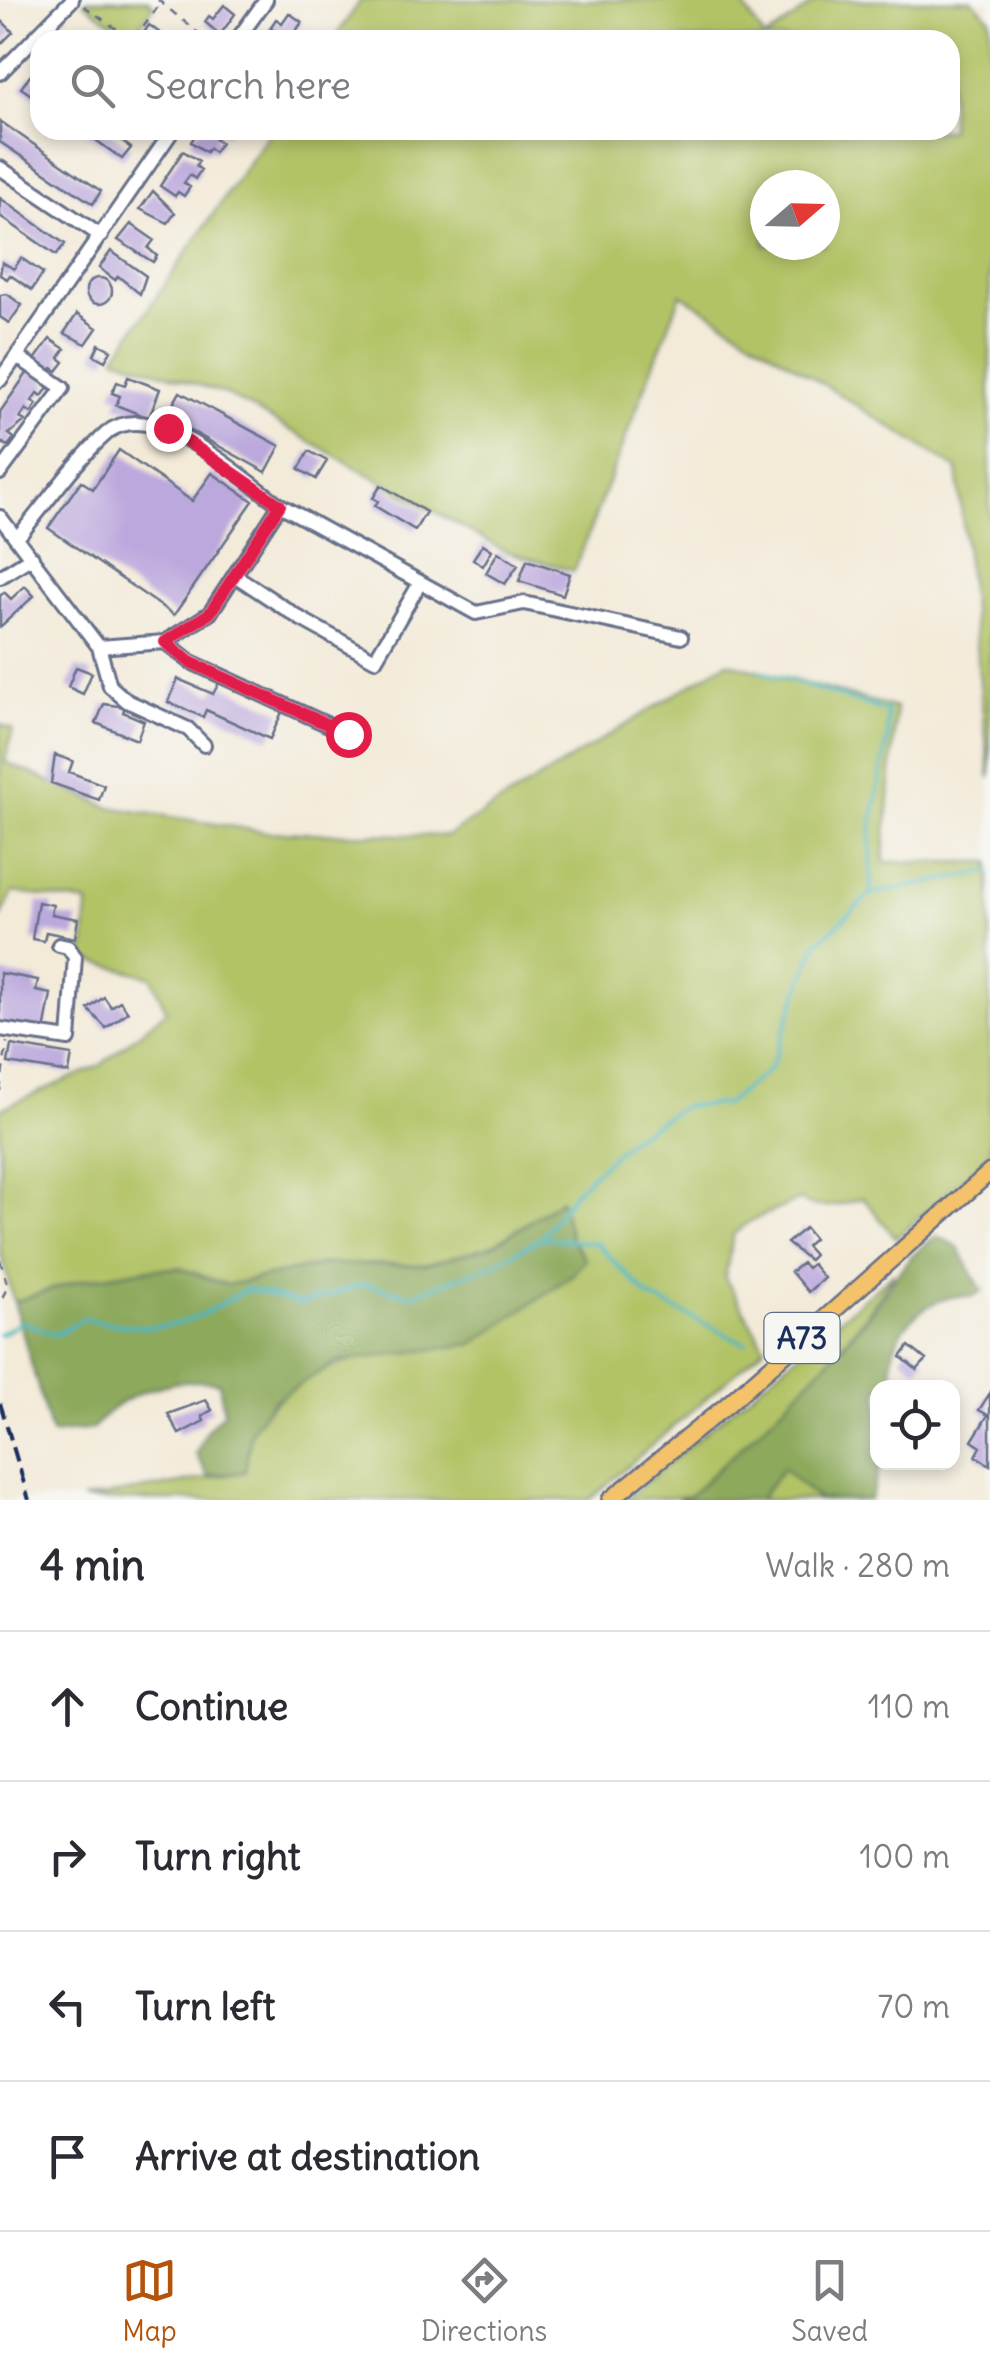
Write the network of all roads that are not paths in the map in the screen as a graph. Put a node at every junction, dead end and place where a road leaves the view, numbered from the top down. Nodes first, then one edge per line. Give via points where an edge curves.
1 (73, 0) edge
2 (266, 0) edge
3 (43, 30) edge
4 (244, 30) edge
5 (30, 42) edge
6 (1, 71) edge
7 (166, 140) edge
8 (0, 168) edge
9 (101, 236) junction
10 (18, 356) junction
11 (0, 380) edge
12 (0, 472) edge
13 (280, 505) junction
14 (0, 517) edge
15 (17, 538) junction
16 (32, 557) junction
17 (0, 576) edge
18 (236, 576) junction
19 (420, 583) junction
20 (681, 637) dead end
21 (165, 642) junction
22 (99, 646) junction
23 (348, 734) dead end
24 (204, 746) dead end
25 (59, 945) dead end
26 (4, 1029) edge
27 (987, 1179) edge
28 (610, 1500) edge

1 - 3 street
2 - 4 street
5 - 6 street
7 - 9 street
8 - 9 street
9 - 10 street
10 - 11 street
10 - 12 street via 63,388
13 - 15 street via 168,428 140,421 109,431
13 - 18 street
13 - 19 street
14 - 15 street
15 - 16 street
16 - 17 street
16 - 22 street
18 - 19 street via 376,660
18 - 21 street via 210,613
19 - 20 street via 476,613 524,603
21 - 22 street
21 - 23 street via 190,662
22 - 24 street via 110,686 196,734
25 - 26 street via 74,957 70,1036
27 - 28 main road, A73

